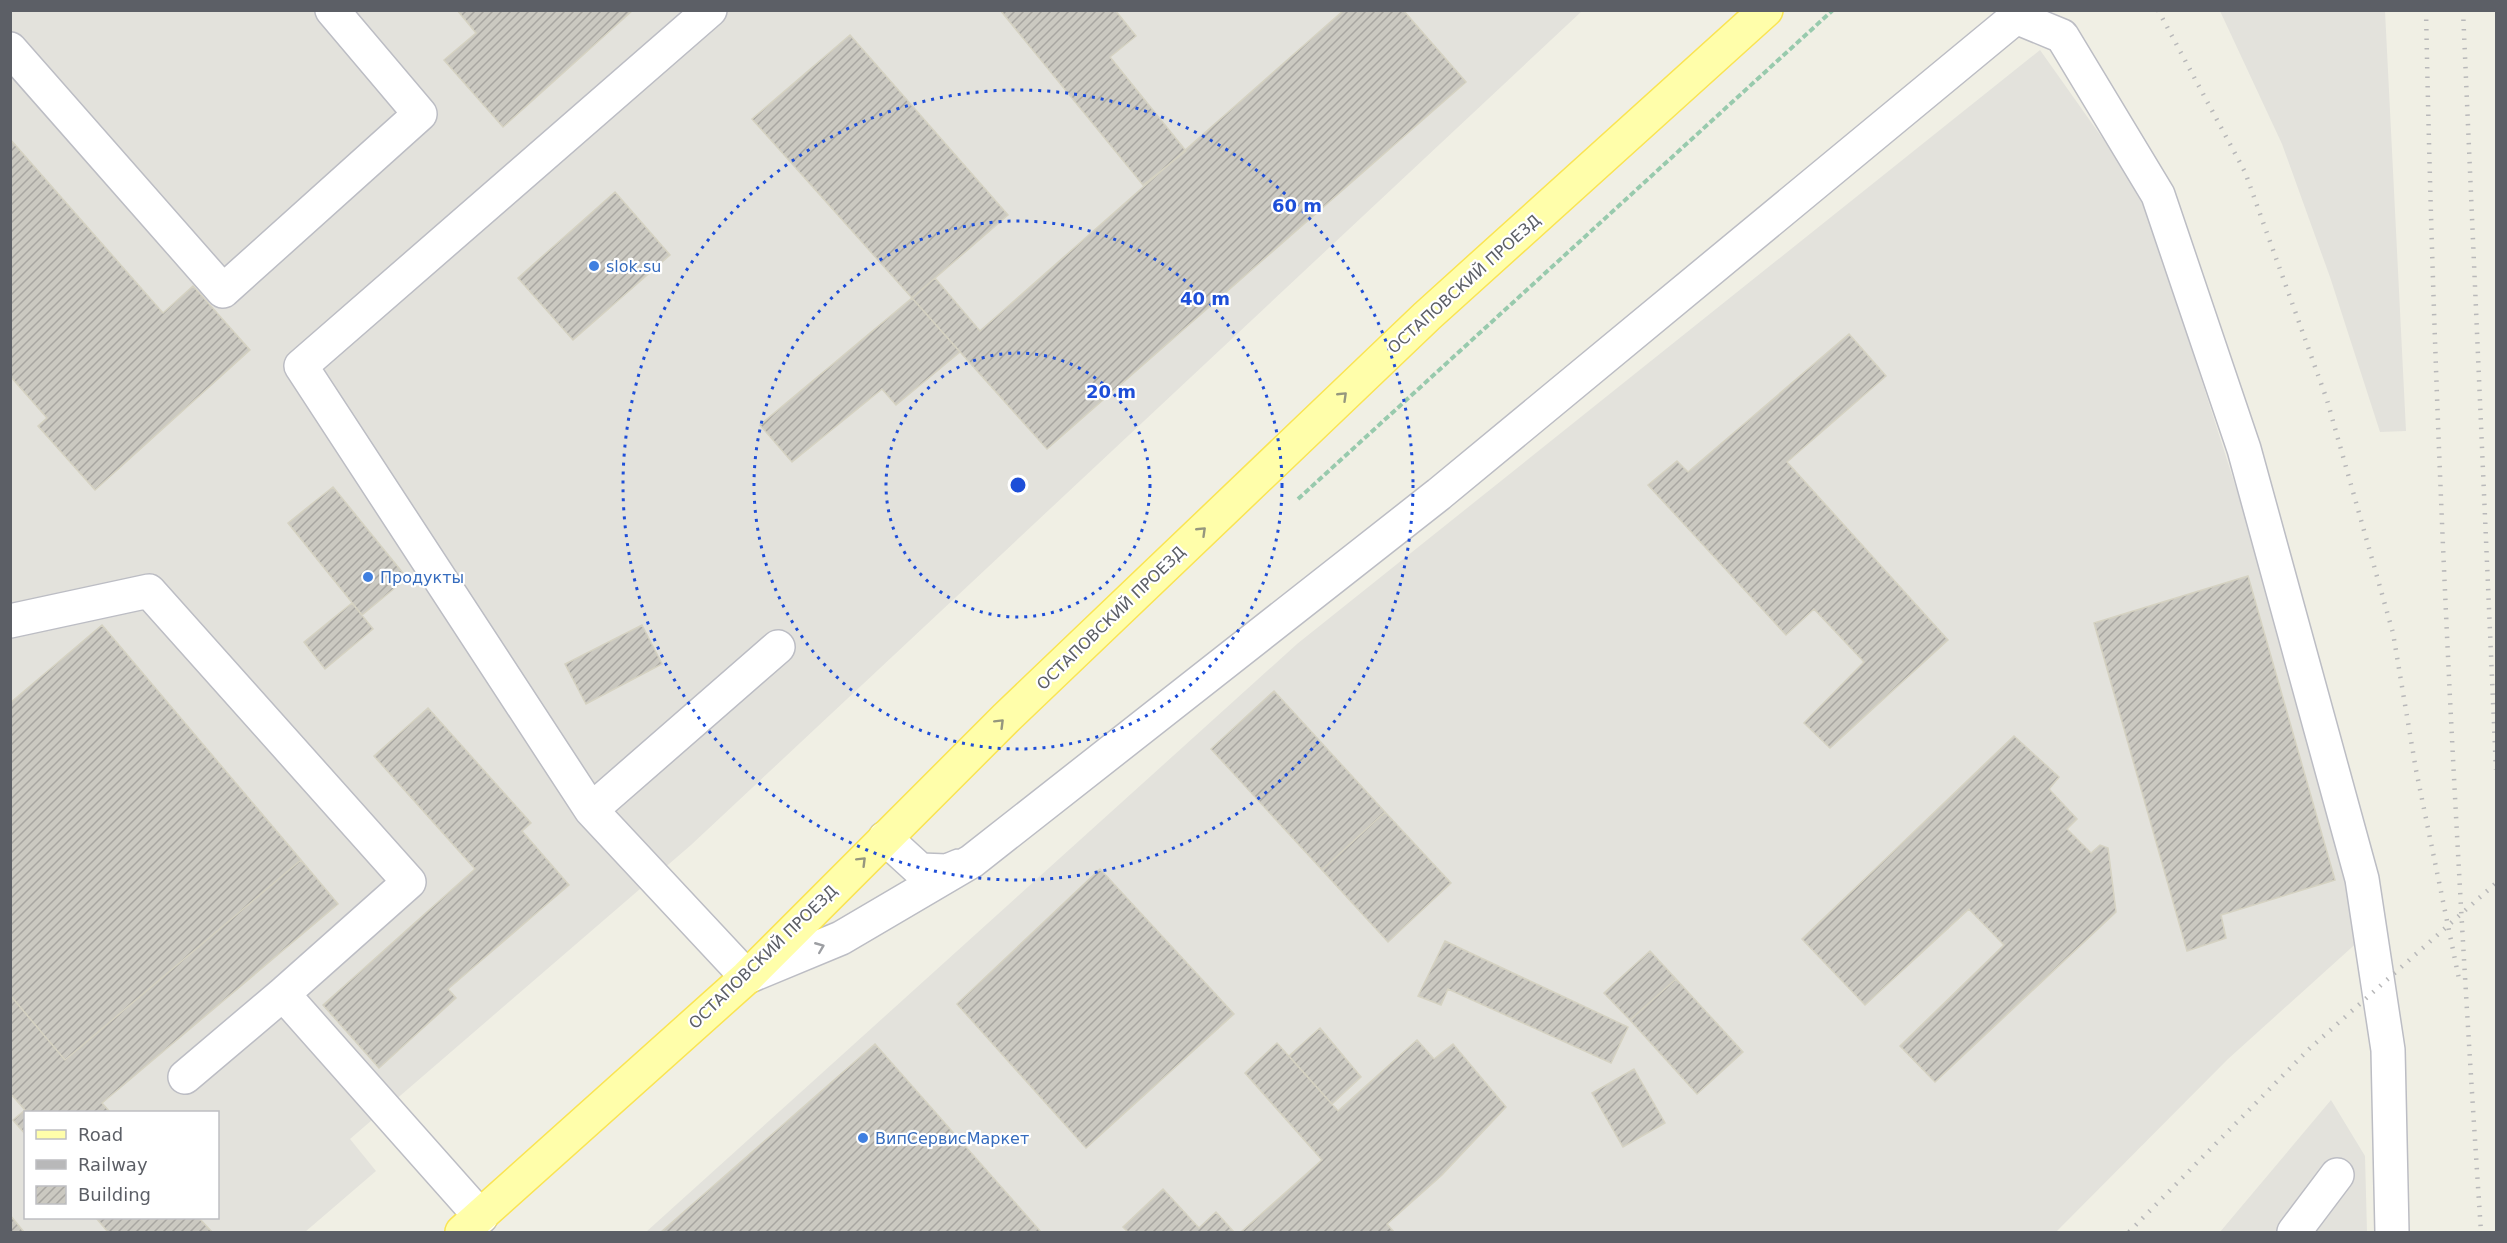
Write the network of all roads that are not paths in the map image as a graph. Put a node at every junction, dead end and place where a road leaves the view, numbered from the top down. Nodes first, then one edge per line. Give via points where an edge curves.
1 (332, 10) edge
2 (710, 10) edge
3 (1766, 10) edge
4 (10, 49) edge
5 (10, 621) edge
6 (778, 647) dead end
7 (591, 810) junction
8 (885, 838) junction
9 (972, 861) junction
10 (747, 976) junction
11 (283, 994) junction
12 (185, 1077) dead end
13 (2337, 1175) dead end
14 (472, 1225) edge
15 (2294, 1233) edge
16 (2392, 1233) edge

1 - 4 lane via 420,114 223,291
2 - 7 lane via 301,366
8 -> 3 main road, ОСТАПОВСКИЙ ПРОЕЗД via 1427,316
5 - 11 lane via 149,591 409,882
6 - 7 lane
7 - 10 lane
8 - 9 lane via 920,870 946,871
10 -> 8 main road, ОСТАПОВСКИЙ ПРОЕЗД
10 -> 9 lane via 841,938
9 - 16 lane via 1439,495 2016,17 2062,36 2158,195 2244,449 2362,879 2388,1050
10 - 14 main road, ОСТАПОВСКИЙ ПРОЕЗД
11 - 12 lane
11 - 14 lane
13 - 15 lane

